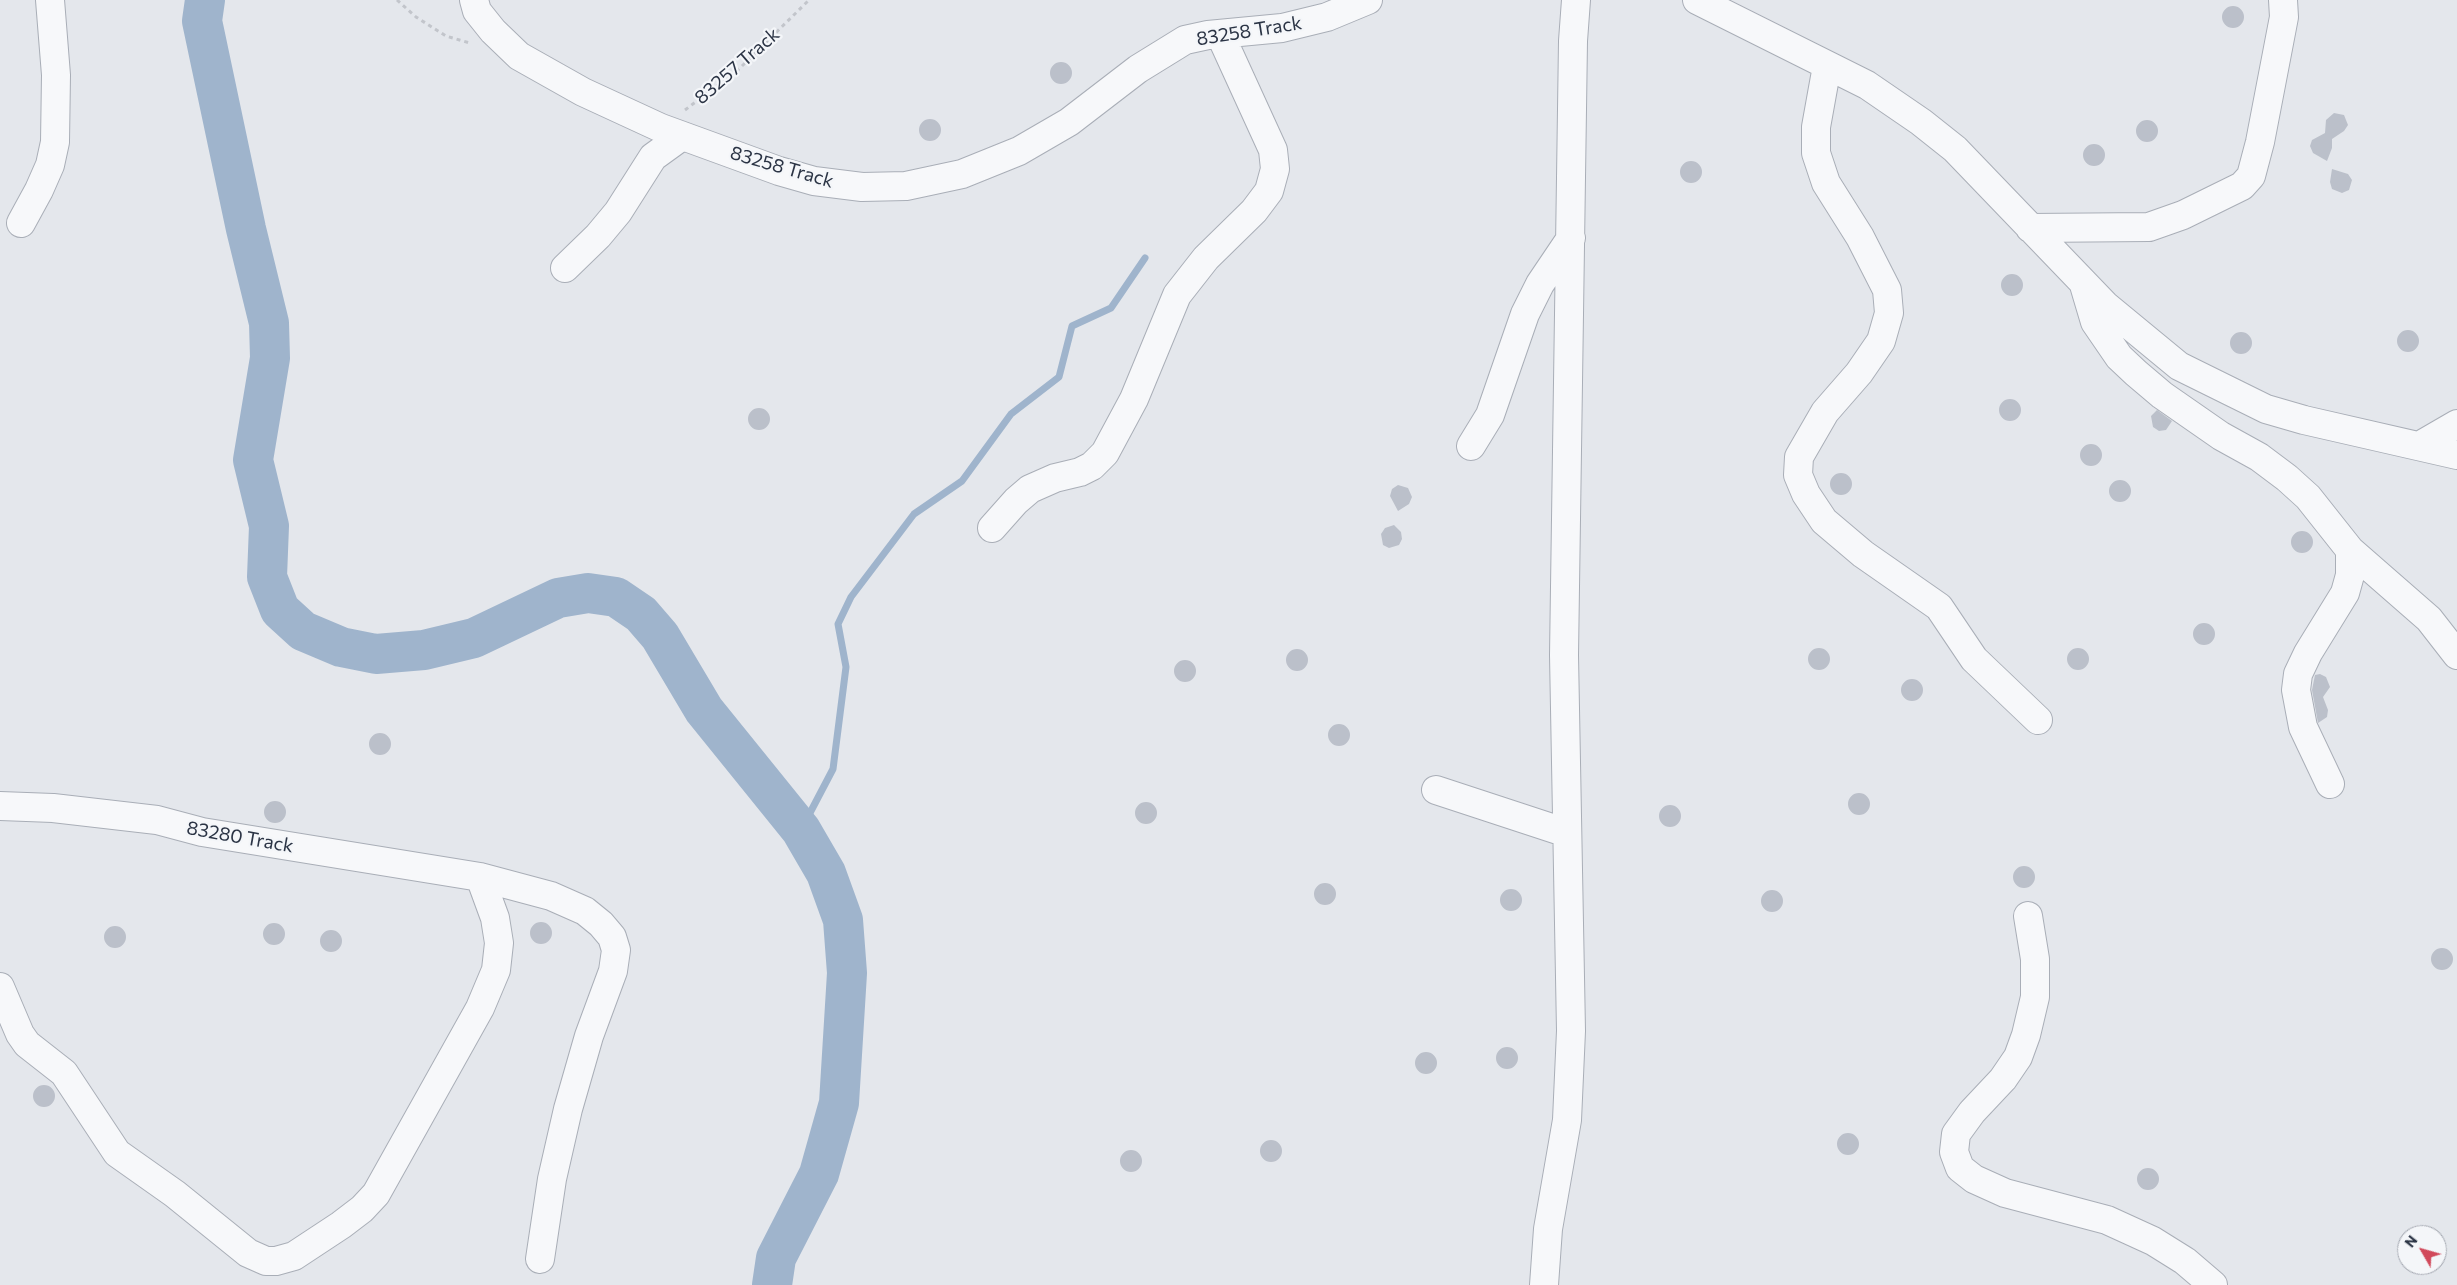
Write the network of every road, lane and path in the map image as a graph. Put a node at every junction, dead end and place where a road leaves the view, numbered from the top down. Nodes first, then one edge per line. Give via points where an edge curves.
1 (50, 0) edge
2 (397, 0) edge
3 (474, 0) edge
4 (809, 0) edge
5 (1368, 0) edge
6 (1576, 0) edge
7 (1697, 0) edge
8 (2283, 0) edge
9 (1220, 34) junction
10 (474, 44) dead end
11 (1827, 66) junction
12 (672, 132) junction
13 (21, 223) dead end
14 (2030, 228) junction
15 (1570, 238) junction
16 (565, 268) dead end
17 (2084, 284) junction
18 (2457, 424) edge
19 (1471, 446) dead end
20 (2419, 446) junction
21 (2457, 455) edge
22 (992, 528) dead end
23 (2350, 550) junction
24 (2457, 655) edge
25 (2038, 720) dead end
26 (2330, 784) dead end
27 (1436, 790) dead end
28 (0, 806) edge
29 (1567, 833) junction
30 (480, 877) junction
31 (2028, 916) dead end
32 (0, 987) edge
33 (540, 1259) dead end
34 (1544, 1285) edge
35 (2213, 1285) edge

1 - 13 street via 56,75 55,142 50,165
2 - 10 path via 446,36
3 - 12 street, 83258 Track via 477,12 519,56 583,92
4 - 12 path, 83257 Track
5 - 9 street, 83258 Track via 1318,20 1263,31
6 - 15 street
7 - 11 street
8 - 14 street via 2284,17 2260,142 2251,176 2242,186 2184,215 2149,228
9 - 12 street, 83258 Track via 1185,40 1138,69 1069,122 1019,151 962,174 906,186 862,187 814,181
9 - 22 street via 1273,150 1275,170 1269,191 1177,294 1134,399 1105,453 1080,472 1030,489
11 - 14 street via 1867,85 1921,122 1955,150
11 - 25 street via 1816,127 1816,153 1826,183 1860,237 1887,290 1889,313 1881,341 1820,420 1800,458 1798,475 1824,521 1863,554 1939,606 1974,658
12 - 16 street via 618,212
14 - 17 street
15 - 19 street via 1525,314 1490,415
15 - 29 street via 1564,655
17 - 20 street via 2179,366 2223,389 2266,409
17 - 23 street via 2095,322 2130,368 2221,436 2259,457 2287,478 2308,497
18 - 20 street
20 - 21 street
23 - 24 street via 2429,619
23 - 26 street via 2350,575 2345,593 2308,653 2298,674 2296,690 2303,726
27 - 29 street
28 - 30 street, 83280 Track via 53,808 157,820 202,832
29 - 34 street via 1570,1083 1567,1120 1548,1229
30 - 32 street via 495,918 499,943 496,970 480,1008 376,1194 342,1225 294,1256 276,1261 266,1261 248,1253 175,1194 117,1153 64,1073 27,1044
30 - 33 street, 83280 Track via 551,896 585,911 601,924 612,938 616,950 614,971 589,1036 568,1109 552,1179
31 - 35 street via 2035,959 2035,998 2026,1035 2018,1057 2003,1079 1956,1134 1954,1152 1960,1168 1974,1179 2005,1193 2107,1220 2153,1241 2185,1261

